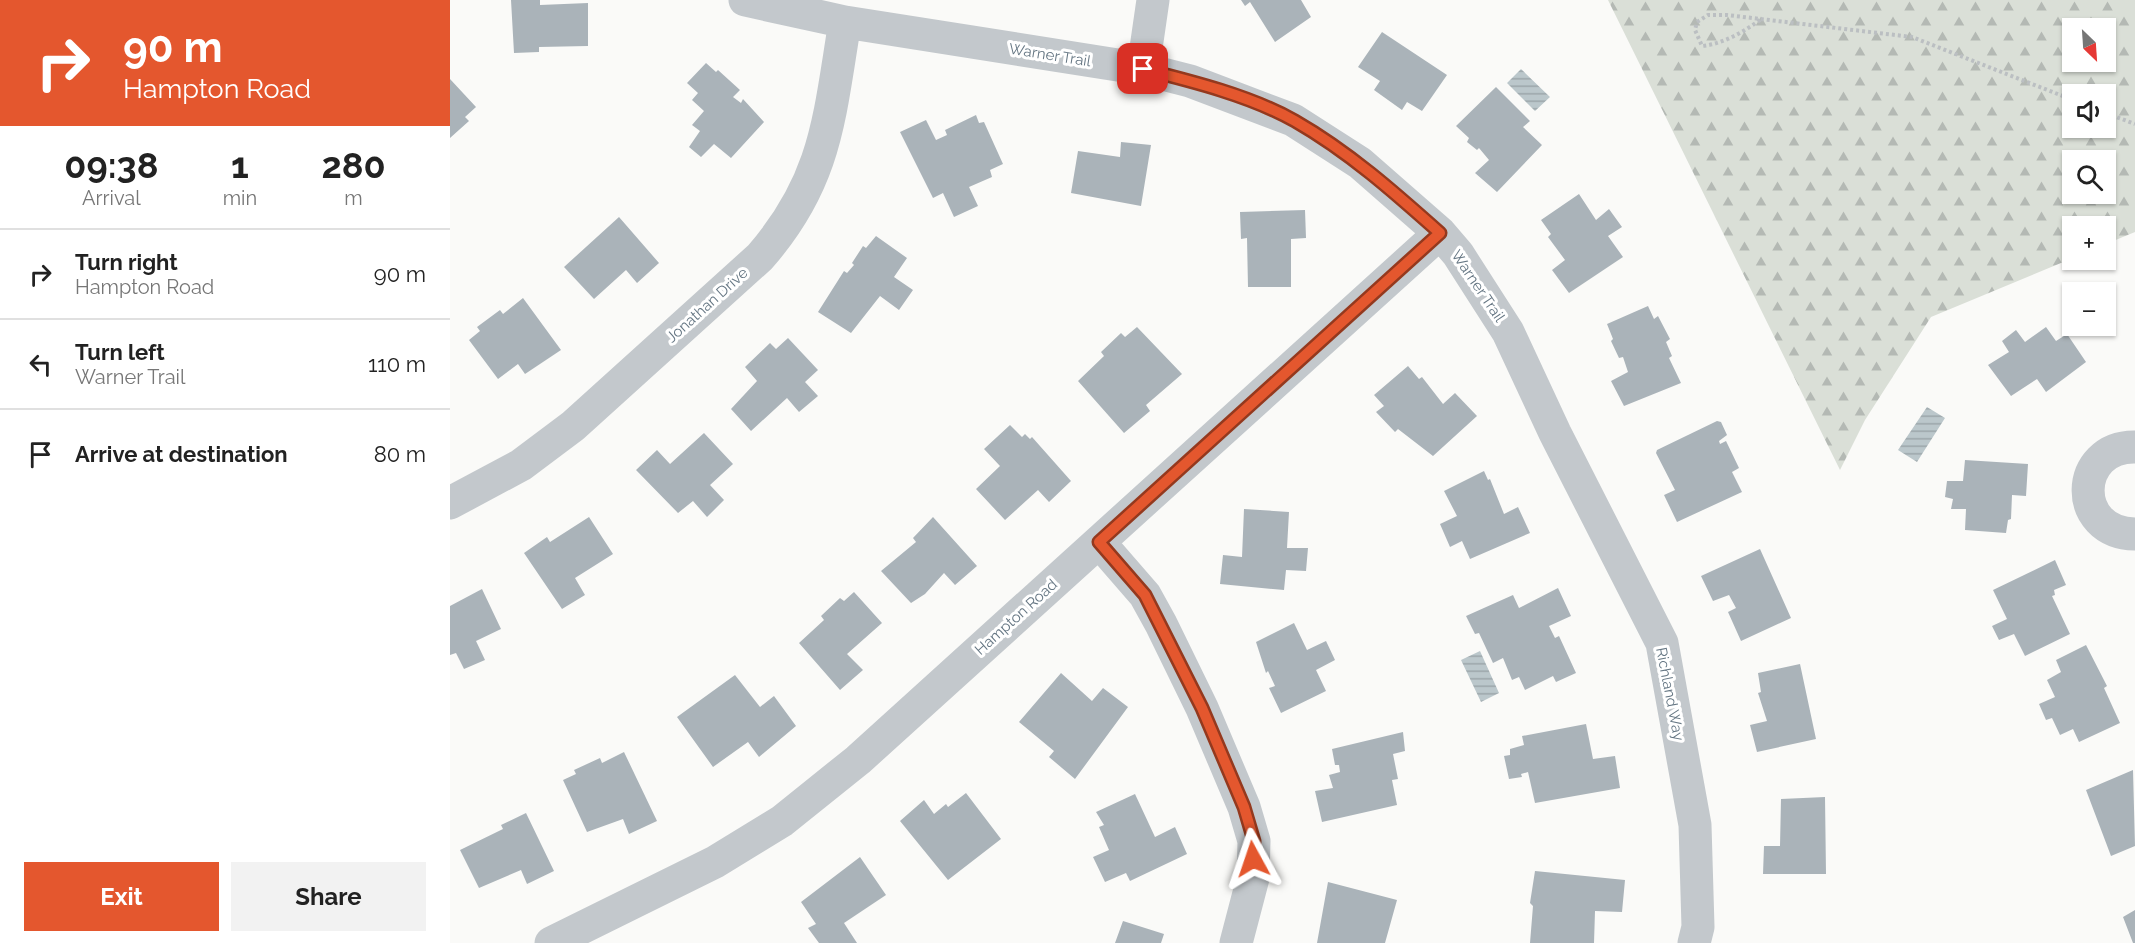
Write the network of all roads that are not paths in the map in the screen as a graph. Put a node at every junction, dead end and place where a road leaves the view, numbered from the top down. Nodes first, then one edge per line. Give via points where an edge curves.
1 (744, 0) edge
2 (1154, 0) edge
3 (845, 22) junction
4 (1143, 69) junction
5 (1440, 233) junction
6 (1555, 433) joint
7 (2135, 447) edge
8 (450, 503) edge
9 (2135, 534) edge
10 (1099, 542) junction
11 (551, 943) edge
12 (1236, 943) edge
13 (1694, 943) edge

1 - 3 street, Warner Trail
2 - 4 street
3 - 4 street, Warner Trail
3 - 8 street, Jonathan Drive via 826,139 785,229 760,257 573,426 521,465
4 - 5 street, Warner Trail via 1190,81 1293,120 1360,163
5 - 6 street, Warner Trail via 1508,332
5 - 10 street, Hampton Road
6 - 13 street, Richland Way via 1662,643 1695,825 1698,927
7 - 9 street via 2118,448 2095,465 2087,493 2098,519 2116,531
10 - 11 street, Hampton Road via 858,760 782,821 715,862
10 - 12 street via 1145,595 1161,624 1244,807 1254,841 1253,878

